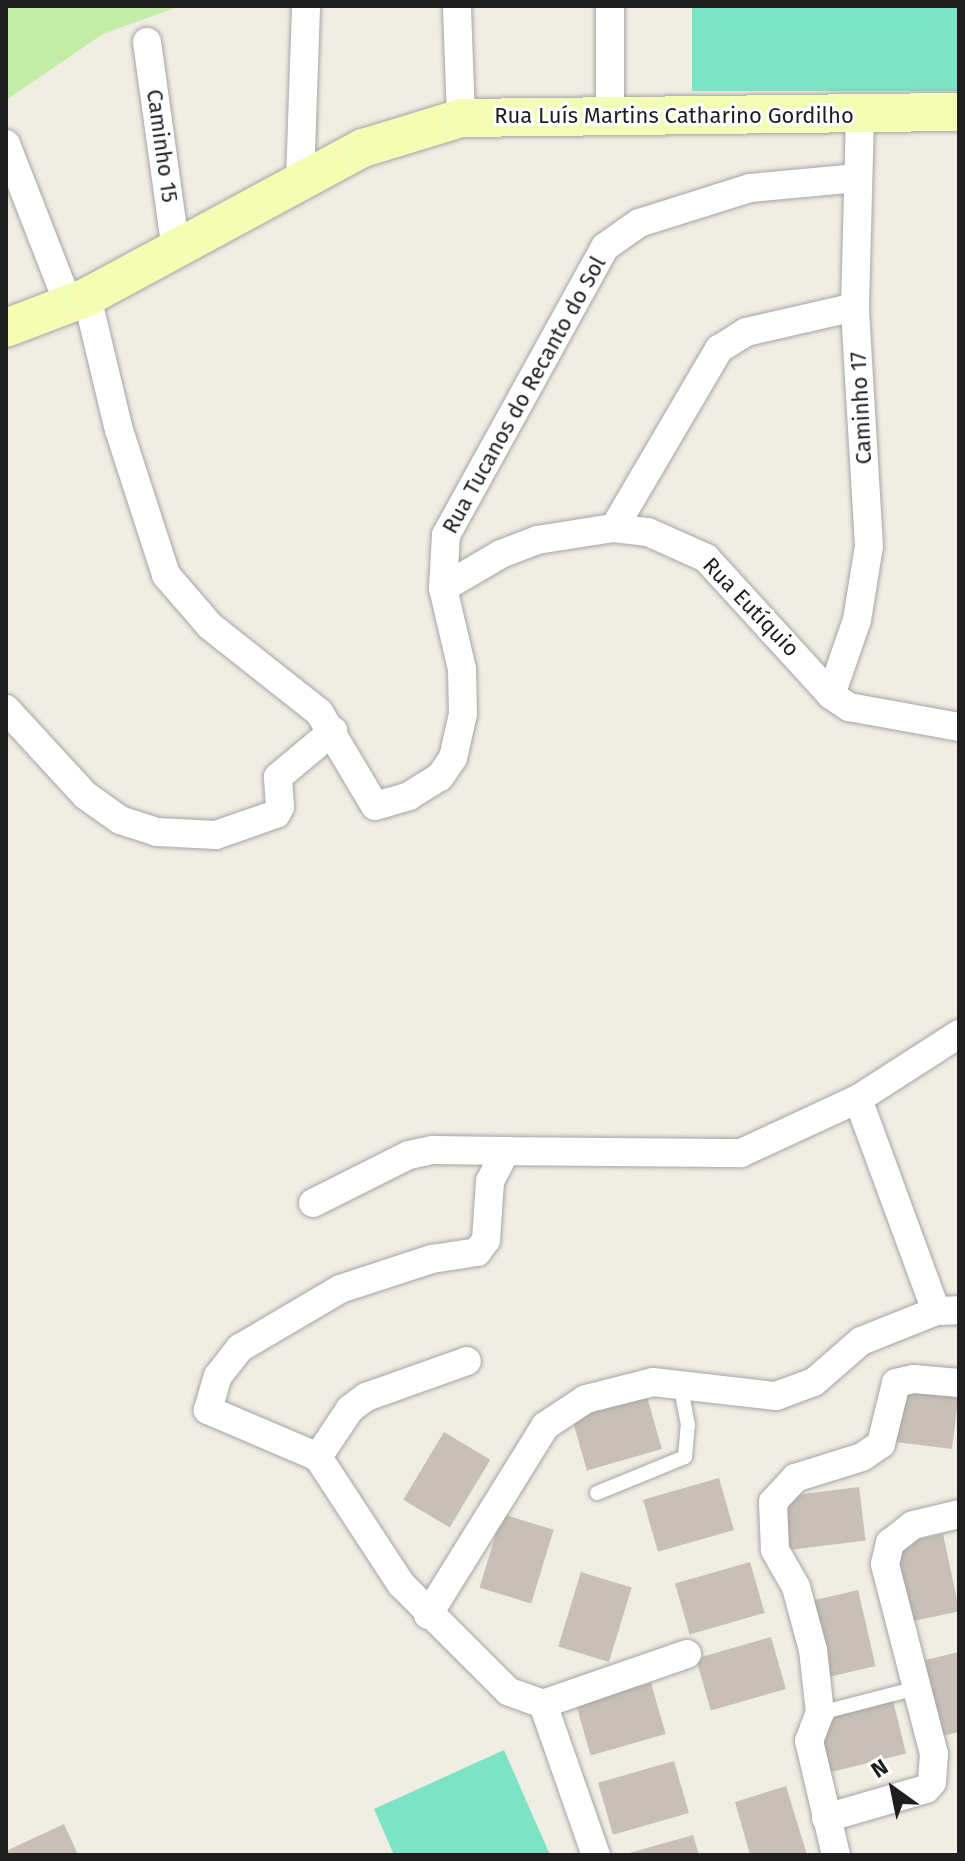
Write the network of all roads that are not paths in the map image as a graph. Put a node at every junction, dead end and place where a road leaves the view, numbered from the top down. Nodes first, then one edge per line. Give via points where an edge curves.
1 (306, 6) edge
2 (610, 6) edge
3 (457, 8) edge
4 (147, 42) dead end
5 (610, 112) junction
6 (959, 112) edge
7 (860, 115) junction
8 (461, 118) junction
9 (6, 144) edge
10 (858, 178) junction
11 (300, 180) junction
12 (176, 250) junction
13 (78, 302) junction
14 (855, 307) junction
15 (6, 328) edge
16 (614, 528) junction
17 (443, 588) junction
18 (831, 695) junction
19 (6, 709) edge
20 (959, 727) edge
21 (333, 731) junction
22 (959, 1034) edge
23 (858, 1099) junction
24 (506, 1151) junction
25 (313, 1203) dead end
26 (948, 1311) edge
27 (467, 1361) dead end
28 (959, 1383) edge
29 (680, 1384) junction
30 (318, 1457) junction
31 (597, 1493) dead end
32 (959, 1514) edge
33 (428, 1615) junction
34 (687, 1654) dead end
35 (917, 1688) junction
36 (543, 1704) junction
37 (820, 1713) junction
38 (826, 1818) junction
39 (596, 1855) edge
40 (836, 1855) edge

1 - 11 street
2 - 5 street
3 - 8 street
4 - 12 street, Caminho 15
5 - 7 street, Rua Luís Martins Catharino Gordilho
5 - 8 street, Rua Luís Martins Catharino Gordilho
6 - 7 street, Rua Luís Martins Catharino Gordilho
7 - 10 street, Caminho 17
8 - 11 street, Rua Luís Martins Catharino Gordilho via 363,148
9 - 13 street
10 - 14 street, Caminho 17
10 - 17 street, Rua Tucanos do Recanto do Sol via 750,188 639,223 605,247 452,518 442,551
11 - 12 street, Rua Luís Martins Catharino Gordilho
12 - 13 street, Rua Luís Martins Catharino Gordilho
13 - 15 street, Rua Luís Martins Catharino Gordilho
13 - 21 street via 166,575 210,626 319,712
14 - 16 street via 746,332 719,349
14 - 18 street, Caminho 17 via 869,546 857,620
16 - 17 street, Rua Eutíquio via 537,540
16 - 18 street, Rua Eutíquio via 648,532 706,558
17 - 21 street, Rua Tucanos do Recanto do Sol via 462,669 459,742 440,777 409,796 375,806
18 - 20 street, Rua Eutíquio via 878,715
19 - 21 street via 85,795 120,820 157,832 216,835 276,814 278,777
22 - 23 street
23 - 24 street via 728,1156
23 - 26 street
24 - 25 street via 433,1150 409,1155
24 - 30 street via 490,1181 486,1240 466,1257 432,1259 340,1289 240,1348 218,1376 208,1410
26 - 29 street via 861,1341 799,1390 741,1395
27 - 30 street via 366,1397 350,1409
28 - 37 street via 896,1383 881,1444 862,1457 795,1478 782,1488 770,1519 775,1550 805,1615
29 - 31 lane via 688,1425 685,1457
29 - 33 street via 616,1388 586,1399 545,1426
30 - 33 street via 340,1497
32 - 35 street via 913,1525 887,1550 885,1564
33 - 36 street via 508,1691
34 - 36 street
35 - 37 lane
35 - 38 street via 934,1754 932,1782 926,1789
36 - 39 street
37 - 38 street via 809,1741
38 - 40 street

